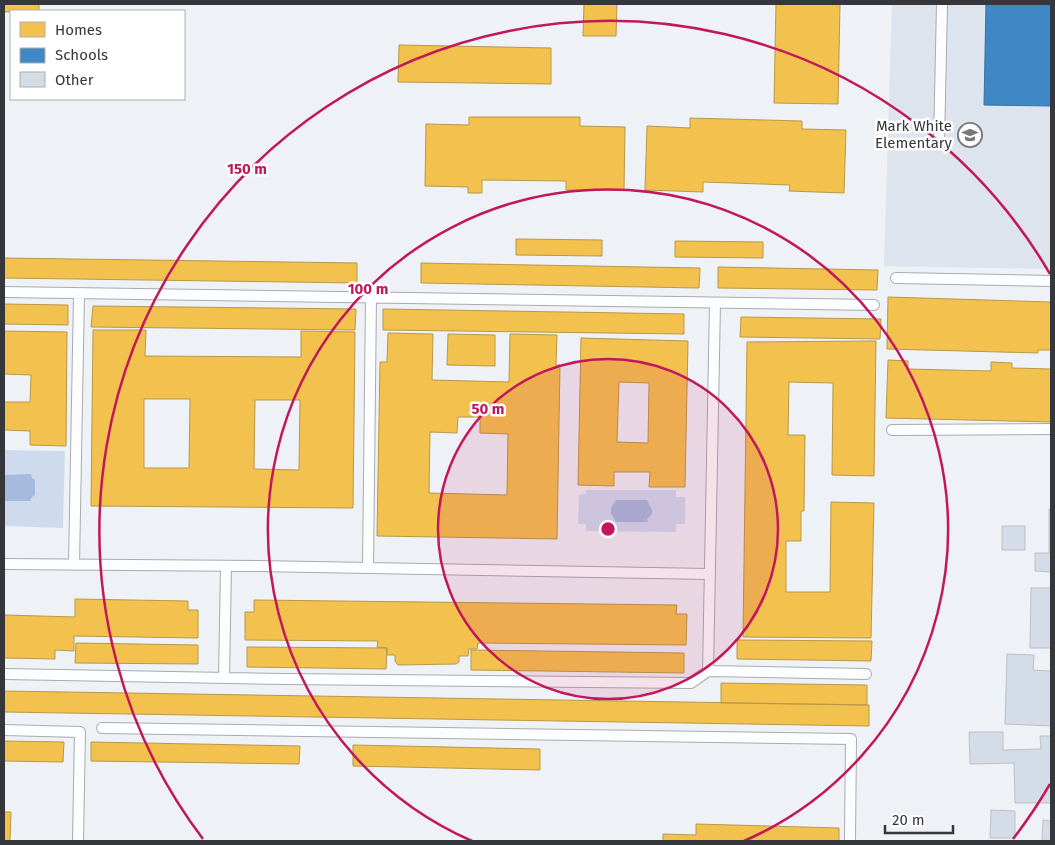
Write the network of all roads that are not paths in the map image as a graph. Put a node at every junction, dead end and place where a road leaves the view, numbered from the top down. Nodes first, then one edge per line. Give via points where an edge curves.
1 (942, 4) edge
2 (938, 143) dead end
3 (896, 278) dead end
4 (1051, 281) edge
5 (4, 292) edge
6 (80, 294) junction
7 (371, 297) junction
8 (715, 303) junction
9 (874, 305) dead end
10 (1051, 429) edge
11 (892, 430) dead end
12 (4, 564) edge
13 (74, 565) junction
14 (226, 566) junction
15 (368, 568) junction
16 (708, 574) junction
17 (708, 671) junction
18 (4, 674) edge
19 (866, 674) dead end
20 (224, 678) junction
21 (102, 728) dead end
22 (4, 730) edge
23 (78, 841) edge
24 (850, 841) edge

1 - 2 lane
3 - 4 lane
5 - 6 lane
6 - 7 lane
6 - 13 lane
7 - 8 lane
7 - 15 lane
8 - 9 lane
8 - 16 lane
10 - 11 lane
12 - 13 lane
13 - 14 lane
14 - 15 lane
14 - 20 lane
15 - 16 lane
16 - 17 lane
17 - 19 lane
17 - 20 lane via 691,683
18 - 20 lane
21 - 24 lane via 851,739
22 - 23 lane via 80,732

